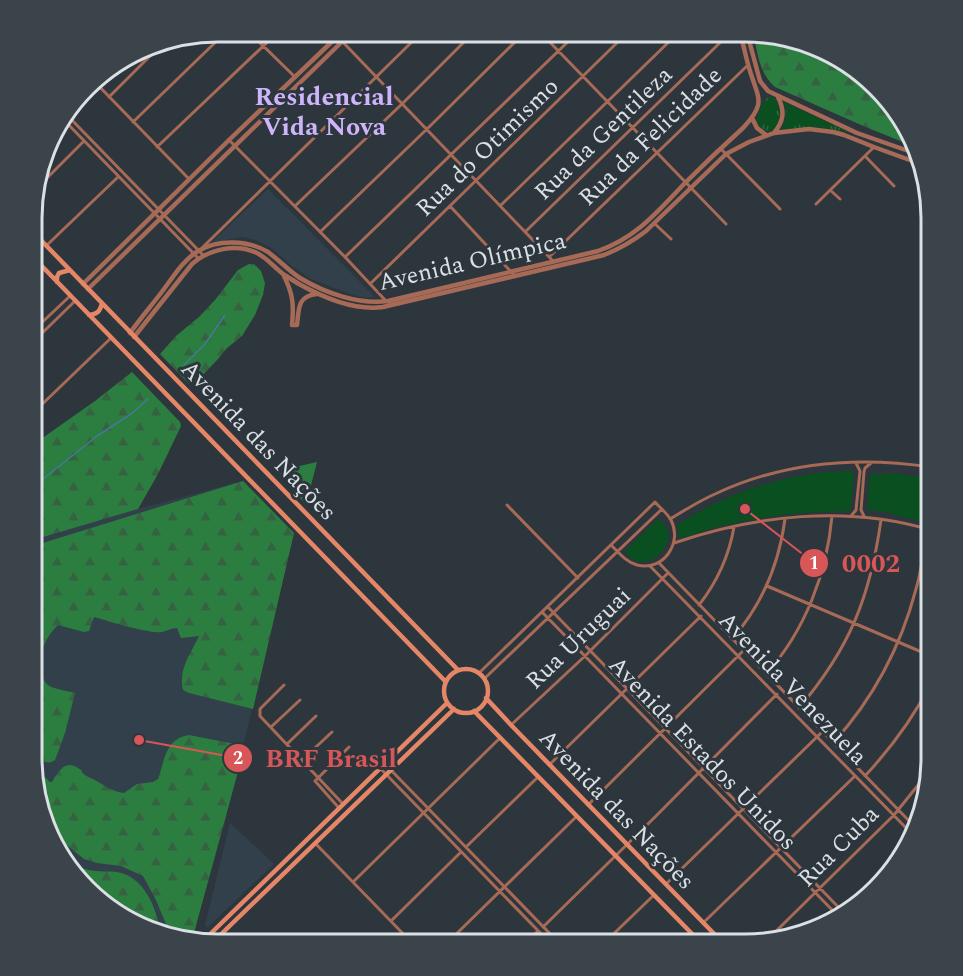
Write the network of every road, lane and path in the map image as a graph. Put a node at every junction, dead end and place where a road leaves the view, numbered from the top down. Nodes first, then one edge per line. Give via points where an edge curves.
1 (215, 42) edge
2 (259, 42) edge
3 (267, 42) edge
4 (331, 42) edge
5 (342, 42) joint
6 (412, 42) edge
7 (464, 42) edge
8 (515, 42) edge
9 (549, 42) edge
10 (567, 42) edge
11 (618, 42) edge
12 (669, 42) edge
13 (721, 42) edge
14 (743, 42) edge
15 (749, 42) edge
16 (263, 46) junction
17 (557, 51) junction
18 (151, 55) edge
19 (748, 65) junction
20 (583, 76) junction
21 (295, 77) junction
22 (376, 77) junction
23 (100, 87) edge
24 (775, 94) junction
25 (109, 97) junction
26 (759, 100) junction
27 (608, 102) junction
28 (403, 103) junction
29 (752, 118) junction
30 (72, 120) edge
31 (133, 122) junction
32 (69, 125) edge
33 (633, 128) junction
34 (427, 129) junction
35 (774, 133) junction
36 (766, 135) junction
37 (229, 140) junction
38 (84, 141) junction
39 (235, 146) junction
40 (157, 147) junction
41 (874, 147) junction
42 (721, 148) junction
43 (908, 151) edge
44 (656, 152) junction
45 (726, 154) junction
46 (451, 155) junction
47 (865, 156) junction
48 (911, 159) edge
49 (118, 176) junction
50 (46, 179) edge
51 (189, 179) junction
52 (270, 181) junction
53 (476, 181) junction
54 (688, 185) junction
55 (894, 186) dead end
56 (830, 190) junction
57 (840, 199) dead end
58 (816, 204) dead end
59 (295, 206) junction
60 (450, 206) junction
61 (500, 206) junction
62 (780, 209) dead end
63 (157, 211) junction
64 (164, 214) junction
65 (160, 219) junction
66 (654, 223) junction
67 (726, 224) dead end
68 (320, 232) junction
69 (525, 232) junction
70 (671, 239) dead end
71 (42, 242) edge
72 (46, 246) junction
73 (198, 255) junction
74 (345, 257) junction
75 (551, 259) junction
76 (558, 266) junction
77 (42, 267) edge
78 (70, 270) junction
79 (511, 270) junction
80 (283, 273) junction
81 (515, 276) junction
82 (57, 282) junction
83 (83, 284) junction
84 (370, 284) junction
85 (88, 289) junction
86 (318, 294) junction
87 (70, 296) junction
88 (75, 301) junction
89 (386, 301) junction
90 (102, 303) junction
91 (89, 315) junction
92 (42, 322) edge
93 (42, 333) edge
94 (132, 335) junction
95 (111, 338) junction
96 (42, 405) edge
97 (854, 462) junction
98 (872, 462) junction
99 (921, 466) edge
100 (507, 506) dead end
101 (662, 510) junction
102 (832, 516) junction
103 (851, 516) junction
104 (865, 517) junction
105 (670, 519) junction
106 (785, 519) junction
107 (881, 520) junction
108 (734, 527) junction
109 (921, 528) edge
110 (674, 543) junction
111 (611, 545) junction
112 (618, 552) junction
113 (659, 563) junction
114 (650, 566) junction
115 (921, 567) edge
116 (668, 573) junction
117 (578, 578) junction
118 (663, 578) junction
119 (766, 586) junction
120 (810, 604) junction
121 (699, 605) junction
122 (548, 607) junction
123 (542, 612) junction
124 (553, 613) junction
125 (701, 616) junction
126 (548, 618) junction
127 (855, 623) junction
128 (732, 639) junction
129 (898, 642) junction
130 (590, 651) junction
131 (743, 651) junction
132 (921, 652) edge
133 (585, 656) junction
134 (739, 656) junction
135 (458, 670) junction
136 (479, 674) junction
137 (766, 674) junction
138 (484, 679) junction
139 (446, 682) junction
140 (284, 685) dead end
141 (627, 689) junction
142 (622, 694) junction
143 (777, 694) junction
144 (486, 698) junction
145 (300, 700) dead end
146 (921, 701) edge
147 (447, 703) junction
148 (799, 708) junction
149 (454, 709) junction
150 (474, 711) junction
151 (316, 716) dead end
152 (511, 725) junction
153 (271, 728) junction
154 (665, 728) junction
155 (332, 732) dead end
156 (822, 732) junction
157 (660, 733) junction
158 (818, 736) junction
159 (500, 738) junction
160 (833, 743) junction
161 (287, 744) junction
162 (349, 747) dead end
163 (302, 760) junction
164 (549, 765) junction
165 (382, 766) junction
166 (703, 768) junction
167 (388, 772) junction
168 (699, 772) junction
169 (855, 775) junction
170 (865, 776) junction
171 (538, 777) junction
172 (318, 778) junction
173 (919, 784) edge
174 (588, 805) junction
175 (341, 806) junction
176 (428, 808) junction
177 (743, 809) junction
178 (898, 810) junction
179 (423, 813) junction
180 (738, 813) junction
181 (894, 815) junction
182 (577, 816) junction
183 (909, 821) edge
184 (906, 828) edge
185 (315, 843) junction
186 (627, 845) junction
187 (466, 848) junction
188 (781, 848) junction
189 (461, 852) junction
190 (777, 852) junction
191 (615, 856) junction
192 (353, 882) junction
193 (666, 884) junction
194 (504, 887) junction
195 (820, 888) junction
196 (500, 891) junction
197 (816, 892) junction
198 (654, 895) junction
199 (835, 908) edge
200 (837, 908) edge
201 (391, 921) junction
202 (703, 923) junction
203 (543, 927) junction
204 (538, 931) junction
205 (776, 931) edge
206 (210, 934) edge
207 (221, 934) edge
208 (403, 934) edge
209 (456, 934) edge
210 (535, 934) edge
211 (541, 934) edge
212 (550, 934) edge
213 (613, 934) edge
214 (692, 934) edge
215 (714, 934) edge

1 - 31 street
2 - 16 street
3 - 16 street
4 - 21 street
5 - 22 street
5 - 39 street
6 - 22 street
7 - 28 street
8 - 34 street
9 - 17 street
10 - 17 street
11 - 20 street, Rua do Otimismo
12 - 27 street
13 - 33 street, Rua da Gentileza
14 - 19 street
15 - 24 street via 759,81
16 - 21 street
16 - 40 street
17 - 20 street
17 - 46 street
18 - 25 street
19 - 26 street
19 - 44 street, Rua da Felicidade
20 - 27 street
20 - 53 street, Rua do Otimismo
21 - 37 street
22 - 28 street
22 - 52 street
23 - 25 street
24 - 26 street
24 - 35 street via 783,114
24 - 43 street via 857,133
25 - 31 street
26 - 29 street
27 - 33 street
27 - 61 street
28 - 34 street
28 - 59 street
29 - 36 street
29 - 42 street, Avenida Olímpica
30 - 63 street
31 - 40 street
32 - 38 street
33 - 44 street
33 - 69 street, Rua da Gentileza
34 - 46 street
34 - 68 street
35 - 36 street
35 - 41 street via 833,132
36 - 45 street, Avenida Olímpica
37 - 39 street
37 - 51 street
38 - 49 street
38 - 50 street
39 - 52 street
39 - 64 street
40 - 51 street
41 - 47 street
41 - 48 street
42 - 45 street
42 - 54 street, Avenida Olímpica
44 - 54 street
44 - 75 street, Rua da Felicidade
45 - 54 street, Avenida Olímpica
45 - 62 street
46 - 53 street
46 - 74 street
47 - 55 street
47 - 56 street
49 - 63 street
49 - 72 street
51 - 63 street
52 - 59 street
52 - 73 street
53 - 60 street, Rua do Otimismo
53 - 61 street
54 - 66 street, Avenida Olímpica
54 - 67 street
54 - 75 street, Avenida Olímpica via 623,240 598,250
56 - 57 street
56 - 58 street
59 - 68 street
60 - 79 street
60 - 84 street, Rua do Otimismo
61 - 69 street
63 - 64 street
63 - 65 street
63 - 83 street
64 - 65 street
64 - 73 street
65 - 73 street
65 - 85 street
66 - 70 street
66 - 76 street, Avenida Olímpica via 618,250
68 - 74 street
69 - 75 street
71 - 72 main road, Avenida das Nações
72 - 78 main road, Avenida das Nações
73 - 80 street, Avenida Olímpica via 224,249 249,250
73 - 89 street, Avenida Olímpica via 219,244 251,245 326,291 368,302
73 - 94 street
74 - 84 street
75 - 76 street
75 - 79 street, Avenida Olímpica
76 - 81 street, Avenida Olímpica
77 - 82 main road, Avenida das Nações
78 - 82 main road via 60,273
78 - 83 main road, Avenida das Nações
79 - 81 street
79 - 89 street, Avenida Olímpica
80 - 86 street, Avenida Olímpica
80 - 86 street via 293,297 295,325 300,304 306,297
81 - 86 street, Avenida Olímpica via 376,308
82 - 87 main road, Avenida das Nações
83 - 85 main road, Avenida das Nações
84 - 89 street
85 - 90 main road, Avenida das Nações
87 - 88 main road, Avenida das Nações
87 - 92 street
88 - 91 main road, Avenida das Nações
88 - 93 street
90 - 91 main road via 99,312
90 - 94 main road, Avenida das Nações
91 - 95 main road, Avenida das Nações
94 - 135 main road, Avenida das Nações
95 - 96 street
95 - 139 main road, Avenida das Nações
97 - 98 street
97 - 103 street via 860,471 856,510
97 - 105 street via 803,466 767,474 716,493
98 - 99 street
98 - 104 street via 864,472 861,510
100 - 117 street
101 - 105 street
101 - 111 street via 655,502
101 - 112 street
102 - 103 street
102 - 106 street
102 - 120 street via 823,570
103 - 104 street
104 - 107 street
105 - 110 street
106 - 108 street
106 - 119 street
107 - 109 street
107 - 127 street via 871,574
108 - 110 street
108 - 121 street via 722,569
110 - 113 street
111 - 112 street
111 - 117 street
112 - 114 street via 631,563
112 - 124 street
113 - 114 street
113 - 116 street, Avenida Venezuela
114 - 118 street, Avenida Venezuela
115 - 129 street
116 - 118 street, Rua Uruguai
116 - 121 street, Avenida Venezuela
117 - 122 street
118 - 125 street, Avenida Venezuela
118 - 130 street, Rua Uruguai
119 - 120 street
119 - 128 street via 751,615
120 - 127 street
120 - 137 street via 789,646
121 - 128 street, Avenida Venezuela
122 - 123 street
122 - 124 street, Avenida Estados Unidos
123 - 126 street, Avenida Estados Unidos
123 - 136 street
124 - 126 street
124 - 130 street, Avenida Estados Unidos
125 - 134 street, Avenida Venezuela
125 - 141 street
126 - 133 street, Avenida Estados Unidos
126 - 138 street
127 - 129 street
127 - 148 street via 829,671
128 - 131 street, Avenida Venezuela
129 - 132 street
129 - 160 street via 861,710
130 - 133 street, Rua Uruguai
130 - 141 street, Avenida Estados Unidos
131 - 134 street
131 - 137 street, Avenida Venezuela
133 - 142 street, Avenida Estados Unidos
133 - 152 street, Rua Uruguai
134 - 143 street, Avenida Venezuela
134 - 154 street
135 - 136 main road
135 - 139 main road
136 - 138 main road
137 - 148 street, Avenida Venezuela
138 - 144 main road
139 - 147 main road
140 - 153 street via 260,709 260,716
141 - 142 street
141 - 154 street, Avenida Estados Unidos
142 - 157 street, Avenida Estados Unidos
142 - 164 street
143 - 158 street, Avenida Venezuela
143 - 166 street
144 - 150 main road
144 - 152 main road, Avenida das Nações
145 - 153 street
146 - 170 street
147 - 149 main road
147 - 165 main road
148 - 156 street, Avenida Venezuela
149 - 150 main road
149 - 167 main road
150 - 159 main road, Avenida das Nações
151 - 161 street
152 - 164 main road, Avenida das Nações
153 - 161 street
154 - 157 street
154 - 166 street, Avenida Estados Unidos
155 - 163 street
156 - 158 street
156 - 160 street, Avenida Venezuela
157 - 168 street, Avenida Estados Unidos
157 - 174 street
158 - 169 street, Avenida Venezuela
158 - 177 street
159 - 171 main road, Avenida das Nações
159 - 176 street
160 - 170 street, Avenida Venezuela
161 - 163 street
162 - 172 street
163 - 172 street
164 - 174 main road, Avenida das Nações
165 - 167 street
165 - 175 main road
166 - 168 street
166 - 177 street, Avenida Estados Unidos
167 - 176 street
167 - 179 street
167 - 185 main road
168 - 180 street, Avenida Estados Unidos
168 - 186 street
169 - 181 street, Avenida Venezuela
169 - 188 street
170 - 178 street, Avenida Venezuela
171 - 182 main road, Avenida das Nações
171 - 187 street
172 - 175 street
172 - 175 street via 315,781
173 - 178 street, Rua Cuba
174 - 186 main road, Avenida das Nações
175 - 206 main road
176 - 179 street
176 - 187 street
177 - 180 street
177 - 188 street, Avenida Estados Unidos
178 - 181 street, Rua Cuba
178 - 183 street, Avenida Venezuela
179 - 189 street
179 - 192 street
180 - 190 street, Avenida Estados Unidos
180 - 193 street
181 - 184 street, Avenida Venezuela
181 - 195 street, Rua Cuba
182 - 191 main road, Avenida das Nações
182 - 194 street
185 - 192 street
185 - 207 main road
186 - 191 street
186 - 193 main road, Avenida das Nações
187 - 194 street
188 - 190 street
188 - 195 street, Avenida Estados Unidos
189 - 196 street
189 - 201 street
190 - 197 street, Avenida Estados Unidos
190 - 202 street
191 - 198 main road, Avenida das Nações
191 - 203 street
192 - 201 street
193 - 202 main road, Avenida das Nações
194 - 196 street
194 - 203 street
195 - 197 street, Rua Cuba
195 - 200 street, Avenida Estados Unidos
196 - 204 street
196 - 209 street
197 - 199 street, Avenida Estados Unidos
197 - 205 street, Rua Cuba
198 - 213 street
198 - 214 main road, Avenida das Nações
201 - 208 street
202 - 215 main road, Avenida das Nações
203 - 212 street
204 - 210 street
204 - 211 street

